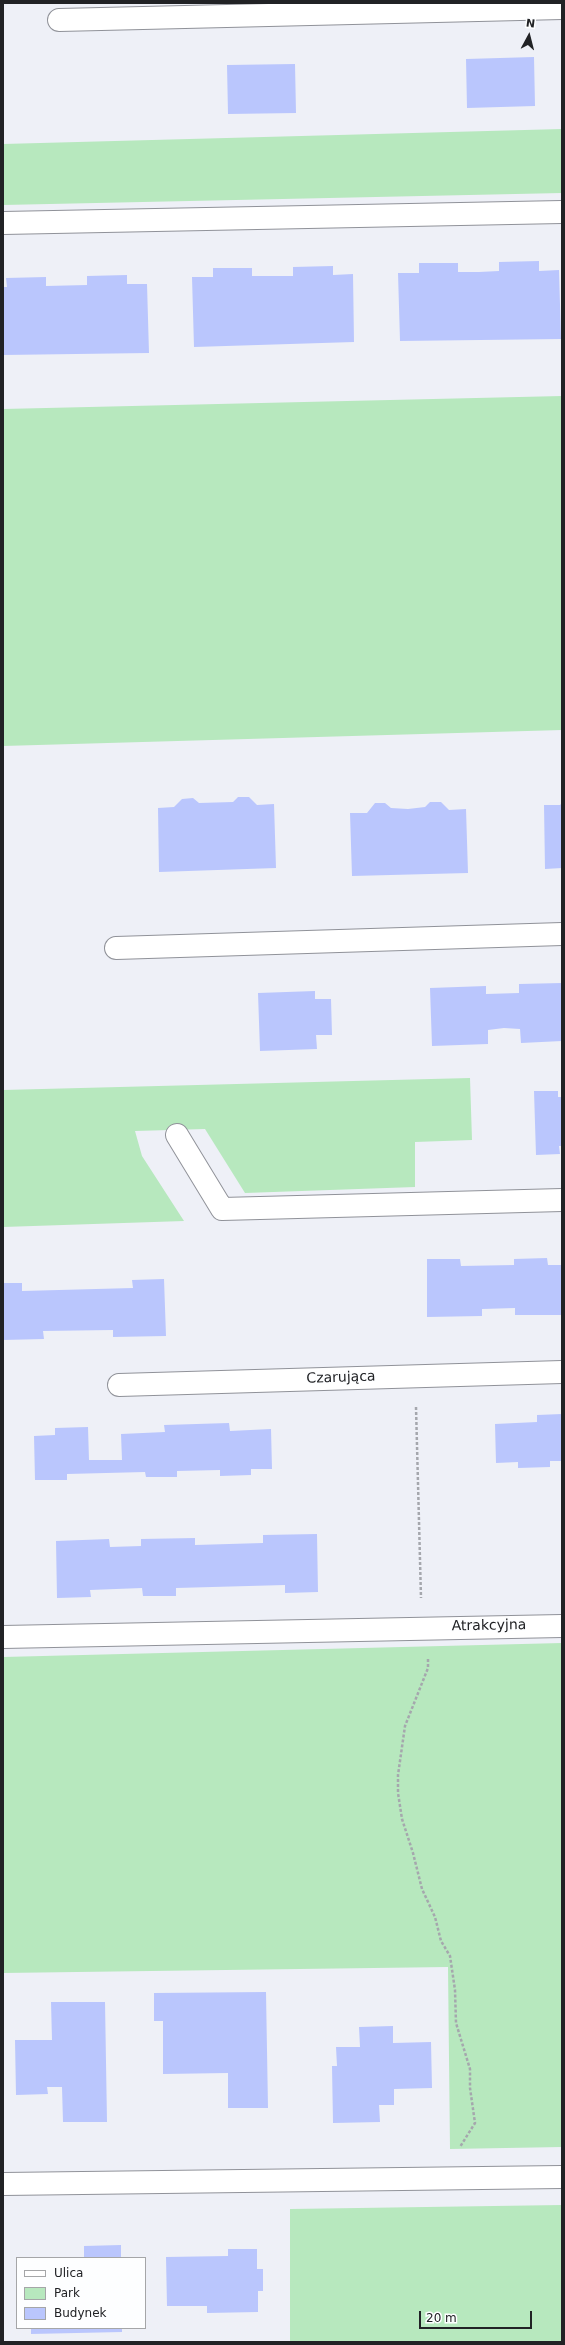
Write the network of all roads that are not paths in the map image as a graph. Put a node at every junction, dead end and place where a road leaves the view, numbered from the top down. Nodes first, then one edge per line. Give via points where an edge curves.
1 (562, 8) edge
2 (59, 20) dead end
3 (562, 212) edge
4 (3, 223) edge
5 (562, 934) edge
6 (116, 948) dead end
7 (177, 1135) dead end
8 (562, 1200) edge
9 (562, 1372) edge
10 (119, 1385) dead end
11 (562, 1626) edge
12 (3, 1637) edge
13 (562, 2177) edge
14 (3, 2184) edge

1 - 2 street
3 - 4 street
5 - 6 street
7 - 8 street via 222,1209
9 - 10 street, Czarująca
11 - 12 street, Atrakcyjna
13 - 14 street

